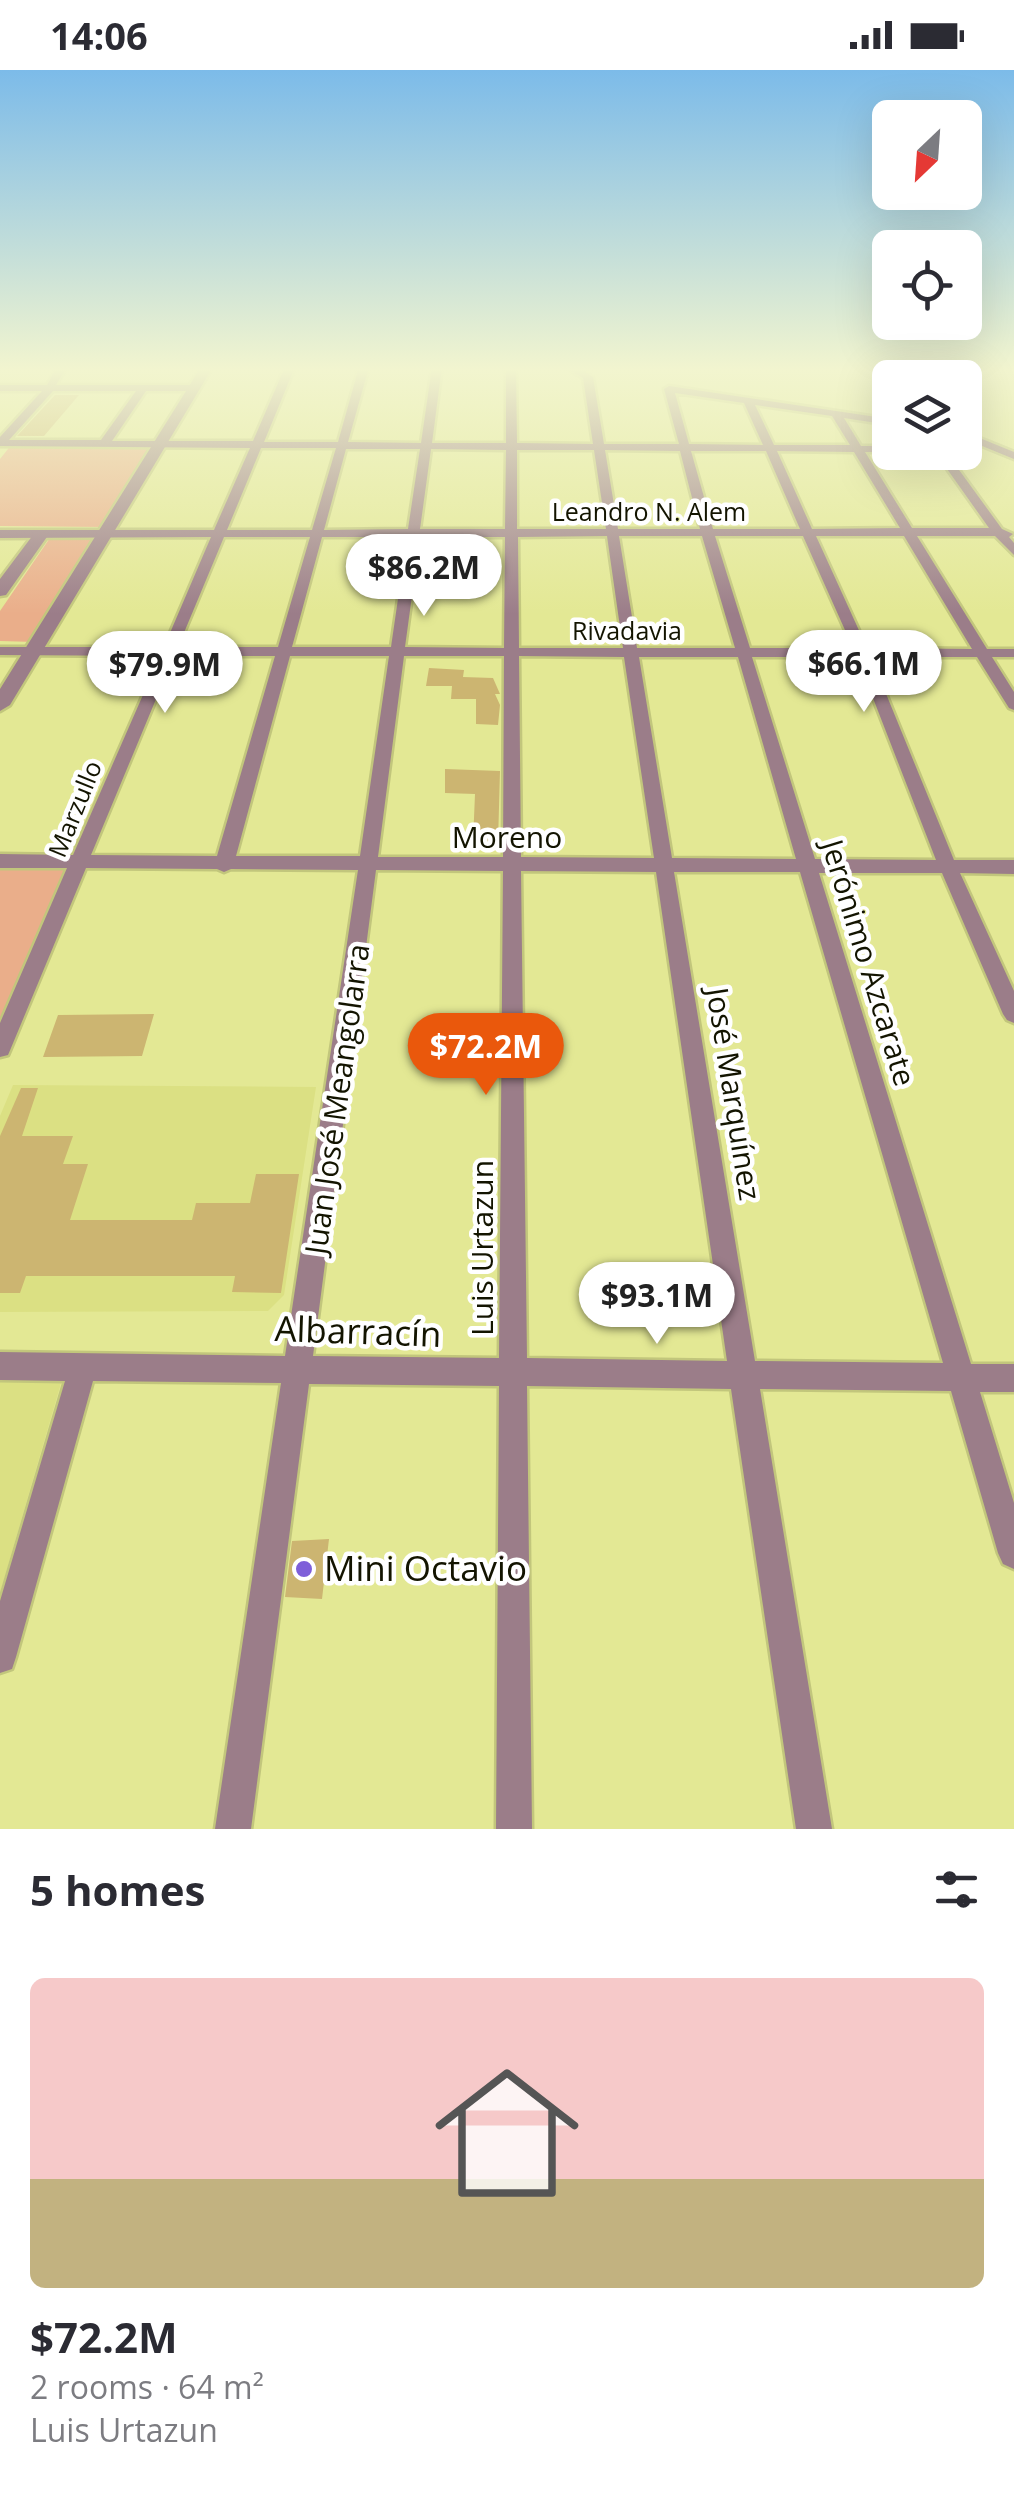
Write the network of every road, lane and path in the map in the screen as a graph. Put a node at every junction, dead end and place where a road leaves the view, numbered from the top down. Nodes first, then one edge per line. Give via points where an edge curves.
1 (159, 449) edge
2 (254, 449) edge
3 (343, 449) edge
4 (427, 449) edge
5 (512, 449) edge
6 (596, 449) edge
7 (684, 449) edge
8 (769, 449) edge
9 (855, 449) edge
10 (953, 470) edge
11 (998, 532) junction
12 (0, 534) edge
13 (40, 534) junction
14 (105, 534) junction
15 (217, 534) junction
16 (319, 534) junction
17 (413, 534) junction
18 (512, 534) junction
19 (610, 534) junction
20 (708, 534) junction
21 (909, 534) junction
22 (808, 535) junction
23 (1014, 535) edge
24 (1014, 552) edge
25 (0, 591) edge
26 (0, 651) edge
27 (33, 651) junction
28 (166, 652) junction
29 (284, 652) junction
30 (397, 652) junction
31 (512, 653) junction
32 (862, 653) junction
33 (982, 653) junction
34 (1014, 653) edge
35 (629, 654) junction
36 (744, 654) junction
37 (1014, 705) edge
38 (0, 706) edge
39 (0, 861) edge
40 (81, 862) junction
41 (224, 865) junction
42 (370, 865) junction
43 (512, 865) junction
44 (663, 865) junction
45 (808, 866) junction
46 (1014, 866) edge
47 (948, 868) junction
48 (1014, 1014) edge
49 (0, 1048) edge
50 (0, 1366) edge
51 (82, 1366) junction
52 (300, 1367) junction
53 (513, 1374) junction
54 (745, 1376) junction
55 (1014, 1378) edge
56 (962, 1379) junction
57 (1014, 1553) edge
58 (0, 1658) edge
59 (233, 1829) edge
60 (514, 1829) edge
61 (814, 1829) edge

1 - 14 street
2 - 15 street, Marzullo
3 - 16 street
4 - 17 street, Juan José Meangolarra
5 - 18 street, Luis Urtazun
6 - 19 street, José Marquínez
7 - 20 street, Jerónimo Azcarate
8 - 22 street
9 - 21 street
10 - 11 street
11 - 21 street, Leandro N. Alem
11 - 23 street, Leandro N. Alem
11 - 24 street
12 - 13 street, Leandro N. Alem
13 - 14 street, Leandro N. Alem
13 - 25 street
14 - 15 street, Leandro N. Alem
14 - 27 street
15 - 16 street, Leandro N. Alem
15 - 28 street, Marzullo
16 - 17 street, Leandro N. Alem
16 - 29 street
17 - 18 street, Leandro N. Alem
17 - 30 street, Juan José Meangolarra
18 - 19 street, Leandro N. Alem
18 - 31 street, Luis Urtazun
19 - 20 street, Leandro N. Alem
19 - 35 street, José Marquínez
20 - 22 street, Leandro N. Alem
20 - 36 street, Jerónimo Azcarate
21 - 22 street, Leandro N. Alem
21 - 33 street
22 - 32 street
26 - 27 street, Rivadavia
27 - 28 street, Rivadavia
27 - 38 street
28 - 29 street, Rivadavia
28 - 40 street, Marzullo
29 - 30 street, Rivadavia
29 - 41 street
30 - 31 street, Rivadavia
30 - 42 street, Juan José Meangolarra
31 - 35 street, Rivadavia
31 - 43 street, Luis Urtazun
32 - 33 street, Rivadavia
32 - 36 street, Rivadavia
32 - 47 street
33 - 34 street, Rivadavia
33 - 37 street
35 - 36 street, Rivadavia
35 - 44 street, José Marquínez
36 - 45 street, Jerónimo Azcarate
39 - 40 street, Moreno
40 - 41 street, Moreno
40 - 49 street, Marzullo
41 - 42 street, Moreno
42 - 43 street, Moreno
42 - 52 street, Juan José Meangolarra
43 - 44 street, Moreno
43 - 53 street, Luis Urtazun
44 - 45 street, Moreno
44 - 54 street, José Marquínez
45 - 47 street, Moreno
45 - 56 street, Jerónimo Azcarate
46 - 47 street, Moreno
47 - 48 street
50 - 51 street, Albarracín
51 - 52 street, Albarracín
51 - 58 street
52 - 53 street, Albarracín
52 - 59 street, Juan José Meangolarra
53 - 54 street, Albarracín
53 - 60 street, Luis Urtazun
54 - 56 street, Albarracín
54 - 61 street, José Marquínez
55 - 56 street, Albarracín
56 - 57 street, Jerónimo Azcarate

